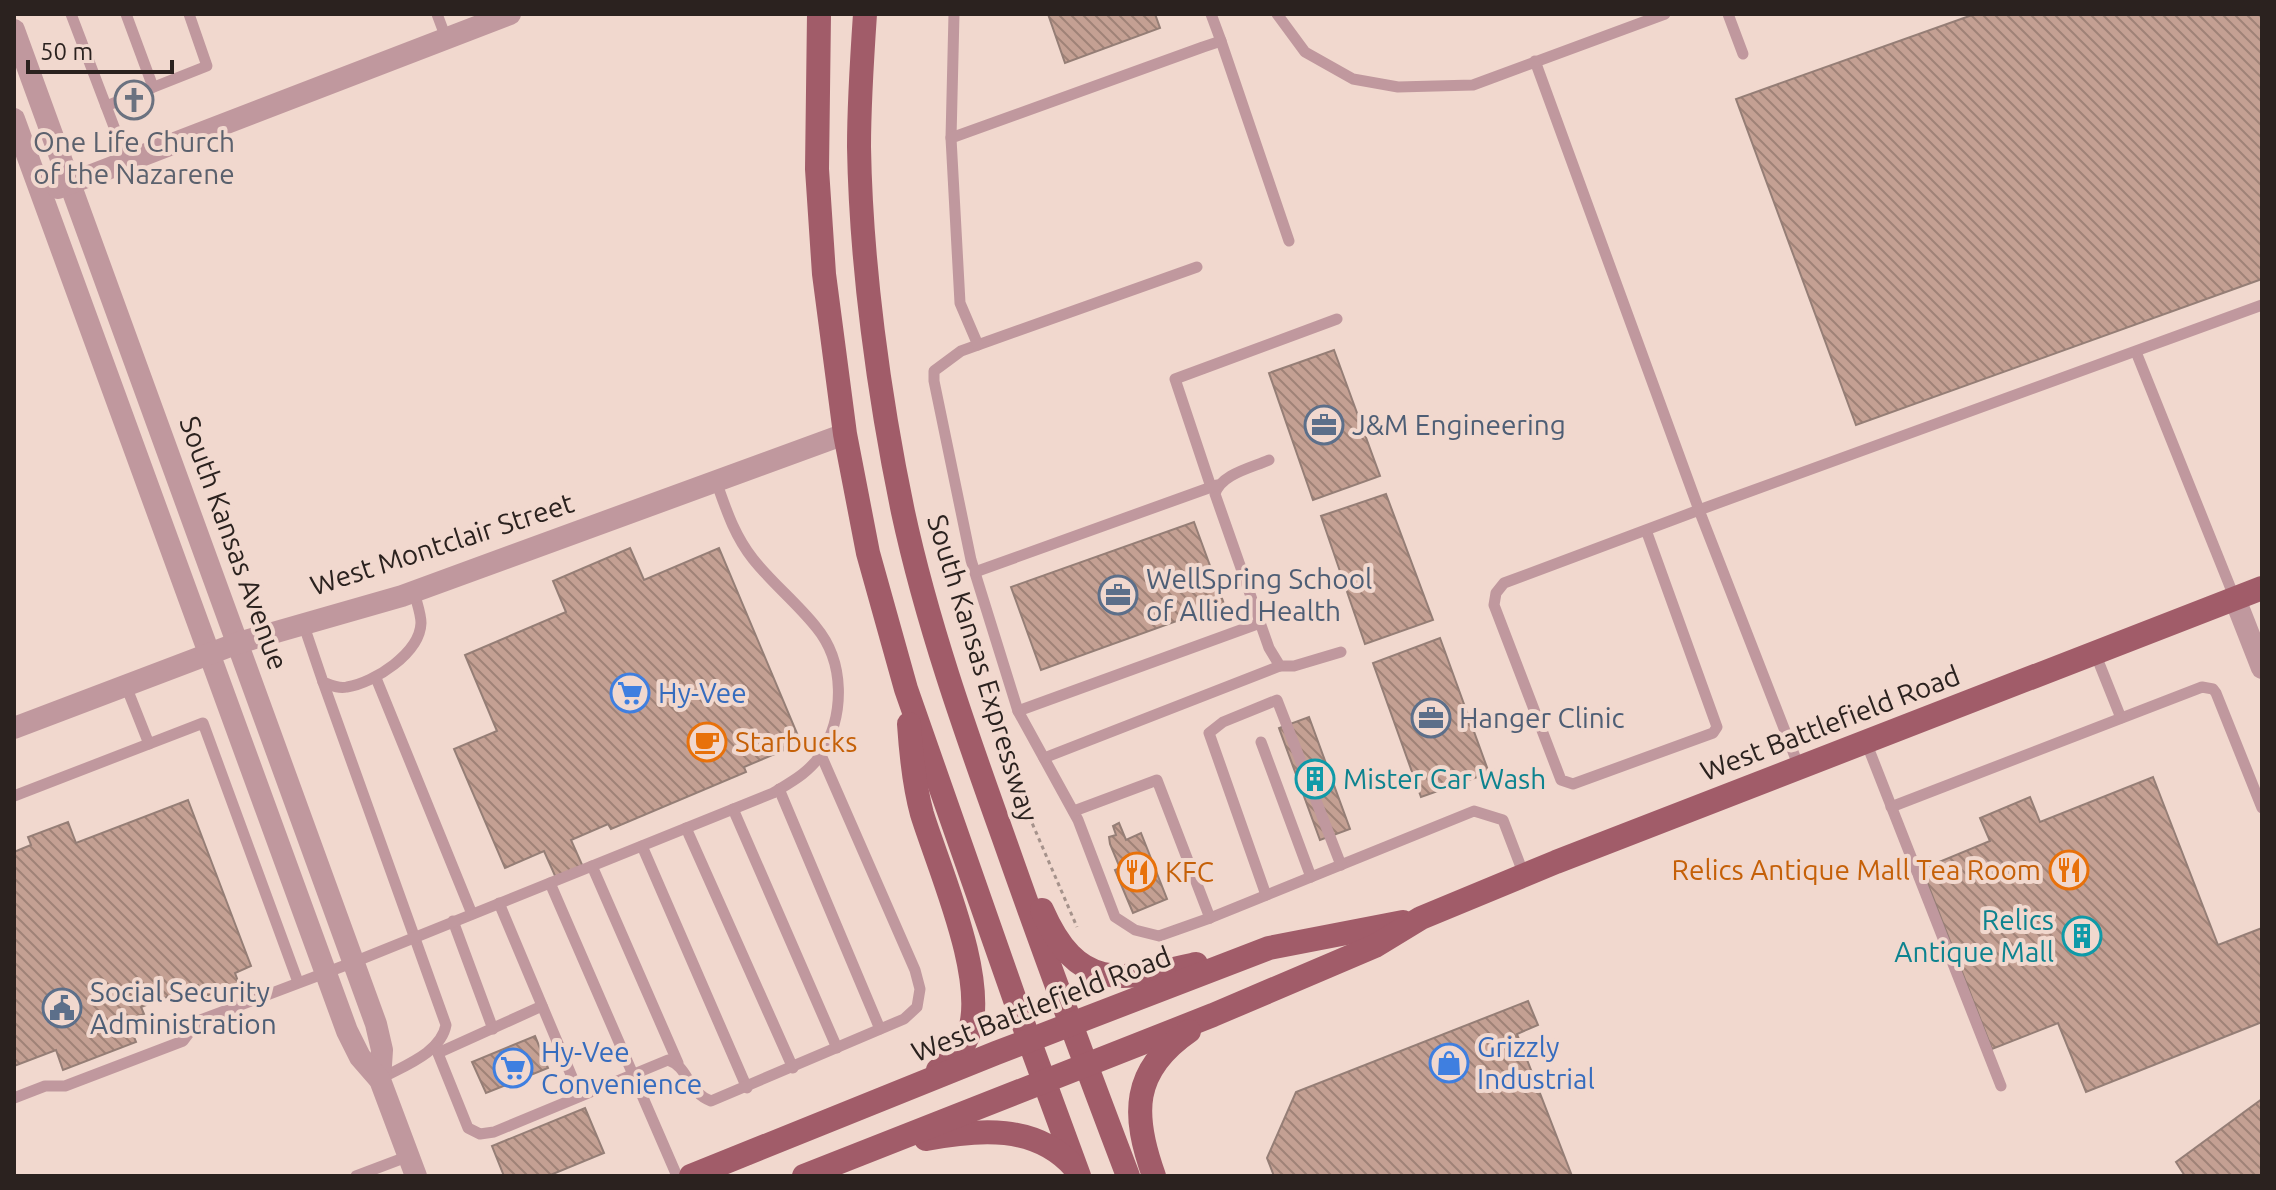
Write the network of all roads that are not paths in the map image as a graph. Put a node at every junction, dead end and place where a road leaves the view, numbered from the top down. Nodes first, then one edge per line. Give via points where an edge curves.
1 (71, 14) edge
2 (126, 14) edge
3 (189, 14) edge
4 (437, 14) edge
5 (510, 14) edge
6 (807, 14) edge
7 (819, 14) edge
8 (865, 14) edge
9 (954, 14) edge
10 (1211, 14) edge
11 (1277, 14) edge
12 (1665, 14) edge
13 (1728, 14) edge
14 (14, 30) edge
15 (446, 38) junction
16 (1221, 41) junction
17 (817, 50) junction
18 (1743, 54) dead end
19 (1535, 61) junction
20 (153, 87) junction
21 (106, 106) junction
22 (14, 119) edge
23 (951, 138) junction
24 (127, 161) junction
25 (70, 183) junction
26 (42, 193) junction
27 (1289, 241) dead end
28 (1197, 267) dead end
29 (2262, 305) edge
30 (1337, 319) dead end
31 (978, 345) junction
32 (2136, 352) junction
33 (845, 434) junction
34 (1269, 460) dead end
35 (716, 481) junction
36 (1214, 486) junction
37 (1699, 510) junction
38 (1646, 530) junction
39 (975, 572) junction
40 (2262, 588) edge
41 (414, 591) junction
42 (2235, 599) junction
43 (302, 622) junction
44 (1260, 623) junction
45 (238, 643) junction
46 (1341, 652) dead end
47 (210, 653) junction
48 (2095, 653) junction
49 (1280, 666) junction
50 (2262, 668) edge
51 (376, 678) junction
52 (323, 682) junction
53 (126, 686) junction
54 (906, 689) junction
55 (1018, 711) junction
56 (2121, 718) junction
57 (14, 728) edge
58 (1261, 742) dead end
59 (1865, 742) junction
60 (149, 744) junction
61 (972, 748) junction
62 (821, 755) junction
63 (1044, 758) junction
64 (1799, 767) junction
65 (779, 789) junction
66 (14, 796) edge
67 (1891, 807) junction
68 (2262, 808) edge
69 (733, 809) junction
70 (1074, 811) junction
71 (686, 828) junction
72 (642, 846) junction
73 (1341, 865) junction
74 (592, 866) junction
75 (1524, 875) junction
76 (1311, 877) junction
77 (550, 883) junction
78 (1266, 895) junction
79 (499, 903) junction
80 (472, 914) junction
81 (1210, 918) junction
82 (1421, 918) junction
83 (453, 921) junction
84 (413, 938) junction
85 (1269, 948) junction
86 (354, 962) junction
87 (325, 971) junction
88 (298, 982) junction
89 (542, 1006) junction
90 (1213, 1015) junction
91 (1070, 1025) junction
92 (493, 1029) junction
93 (880, 1029) junction
94 (1029, 1040) junction
95 (837, 1048) junction
96 (436, 1050) junction
97 (678, 1063) junction
98 (1086, 1065) junction
99 (793, 1068) junction
100 (633, 1074) junction
101 (380, 1080) junction
102 (1044, 1081) junction
103 (916, 1085) junction
104 (2001, 1086) dead end
105 (747, 1088) junction
106 (580, 1096) junction
107 (14, 1098) edge
108 (412, 1166) edge
109 (827, 1167) junction
110 (1078, 1173) edge
111 (358, 1176) edge
112 (677, 1176) edge
113 (691, 1176) edge
114 (804, 1176) edge
115 (1128, 1176) edge
116 (1154, 1176) edge

1 - 21 lane
2 - 20 lane
3 - 20 lane via 207,66
4 - 15 lane
5 - 15 street
6 - 17 main road
7 - 17 main road
8 - 61 main road, South Kansas Expressway via 859,146 864,233 889,431 903,513
9 - 23 lane
10 - 16 lane
11 - 19 lane via 1305,52 1353,79 1398,87 1473,85
12 - 19 lane
13 - 18 lane
14 - 25 street, South Kansas Avenue
15 - 24 street
16 - 23 lane
16 - 27 lane
17 - 33 main road via 824,274
19 - 37 lane
20 - 21 lane
21 - 24 lane
22 - 26 street, South Kansas Avenue
23 - 31 lane via 960,303
24 - 25 street
25 - 26 street
25 - 45 street, South Kansas Avenue
26 - 47 street, South Kansas Avenue
28 - 31 lane
29 - 32 lane
30 - 36 lane via 1175,379
31 - 39 lane via 934,371
32 - 37 lane
32 - 42 lane
33 - 35 street, West Montclair Street
33 - 54 main road via 868,553
34 - 36 lane
35 - 41 street, West Montclair Street
35 - 62 lane via 735,533 818,628 835,659 840,689
36 - 39 lane
36 - 44 lane
37 - 38 lane
37 - 64 lane
38 - 38 lane via 1504,583 1496,593 1494,605 1561,780 1573,784 1713,733 1717,727
39 - 55 lane
40 - 42 main road, West Battlefield Road
41 - 43 street, West Montclair Street
41 - 51 lane via 421,623 413,644
42 - 48 main road, West Battlefield Road
42 - 50 street
43 - 45 street, West Montclair Street
43 - 52 lane
44 - 49 lane
44 - 55 lane
45 - 47 street, West Montclair Street
45 - 86 street, South Kansas Avenue
46 - 49 lane
47 - 53 street, West Montclair Street
47 - 87 street, South Kansas Avenue
48 - 56 lane
48 - 59 main road, West Battlefield Road
49 - 63 lane
51 - 52 lane via 347,687
51 - 80 lane
52 - 84 lane
53 - 57 street, West Montclair Street
53 - 60 lane
54 - 94 main road
54 - 103 main road via 919,800 961,936 972,1002 963,1046
55 - 63 lane
56 - 67 lane
56 - 68 lane via 2202,687 2213,689
58 - 76 lane
59 - 64 main road, West Battlefield Road
59 - 67 lane
60 - 66 lane
60 - 88 lane via 203,723
61 - 85 main road via 1051,928 1085,968 1128,976
61 - 91 main road, South Kansas Expressway
62 - 65 lane via 801,777
62 - 93 lane via 920,989 917,1007
63 - 70 lane
64 - 75 main road, West Battlefield Road
65 - 69 lane
65 - 93 lane
67 - 104 lane
69 - 71 lane
69 - 95 lane
70 - 81 lane via 1115,917 1135,930 1159,936
70 - 81 lane via 1157,780
71 - 72 lane
71 - 99 lane
72 - 74 lane
72 - 105 lane
73 - 75 lane via 1474,811 1503,820
73 - 76 lane
73 - 78 lane via 1277,700 1209,733
74 - 77 lane
74 - 97 lane
75 - 82 main road, West Battlefield Road
76 - 78 lane
77 - 79 lane
77 - 100 lane
78 - 81 lane
79 - 80 lane
79 - 89 lane
80 - 83 lane
82 - 85 main road, West Battlefield Road
82 - 90 main road, West Battlefield Road via 1375,946
83 - 84 lane
83 - 92 lane
84 - 86 lane
84 - 96 lane via 446,1025
85 - 91 main road, West Battlefield Road
86 - 87 lane
86 - 101 street, South Kansas Avenue via 382,1050
87 - 88 lane
87 - 101 street, South Kansas Avenue via 360,1057
88 - 107 lane via 198,1021 183,1041 65,1086 45,1086
89 - 92 lane
89 - 106 lane
90 - 98 main road, West Battlefield Road
90 - 116 main road via 1157,1060 1144,1083 1140,1126
91 - 94 main road, West Battlefield Road
91 - 98 main road, South Kansas Expressway
92 - 96 lane
93 - 95 lane
94 - 102 main road
94 - 103 main road, West Battlefield Road
95 - 99 lane
96 - 101 lane
96 - 106 lane via 468,1128 480,1134
97 - 100 lane via 668,1060
97 - 105 lane via 699,1097 711,1101
98 - 102 main road, West Battlefield Road
98 - 115 main road, South Kansas Expressway
99 - 105 lane
100 - 106 lane
100 - 112 lane
101 - 108 street, South Kansas Avenue
102 - 109 main road, West Battlefield Road
102 - 110 main road
103 - 113 main road, West Battlefield Road
108 - 111 lane
109 - 110 main road via 923,1139 991,1132 1037,1140 1058,1151
109 - 114 main road, West Battlefield Road

